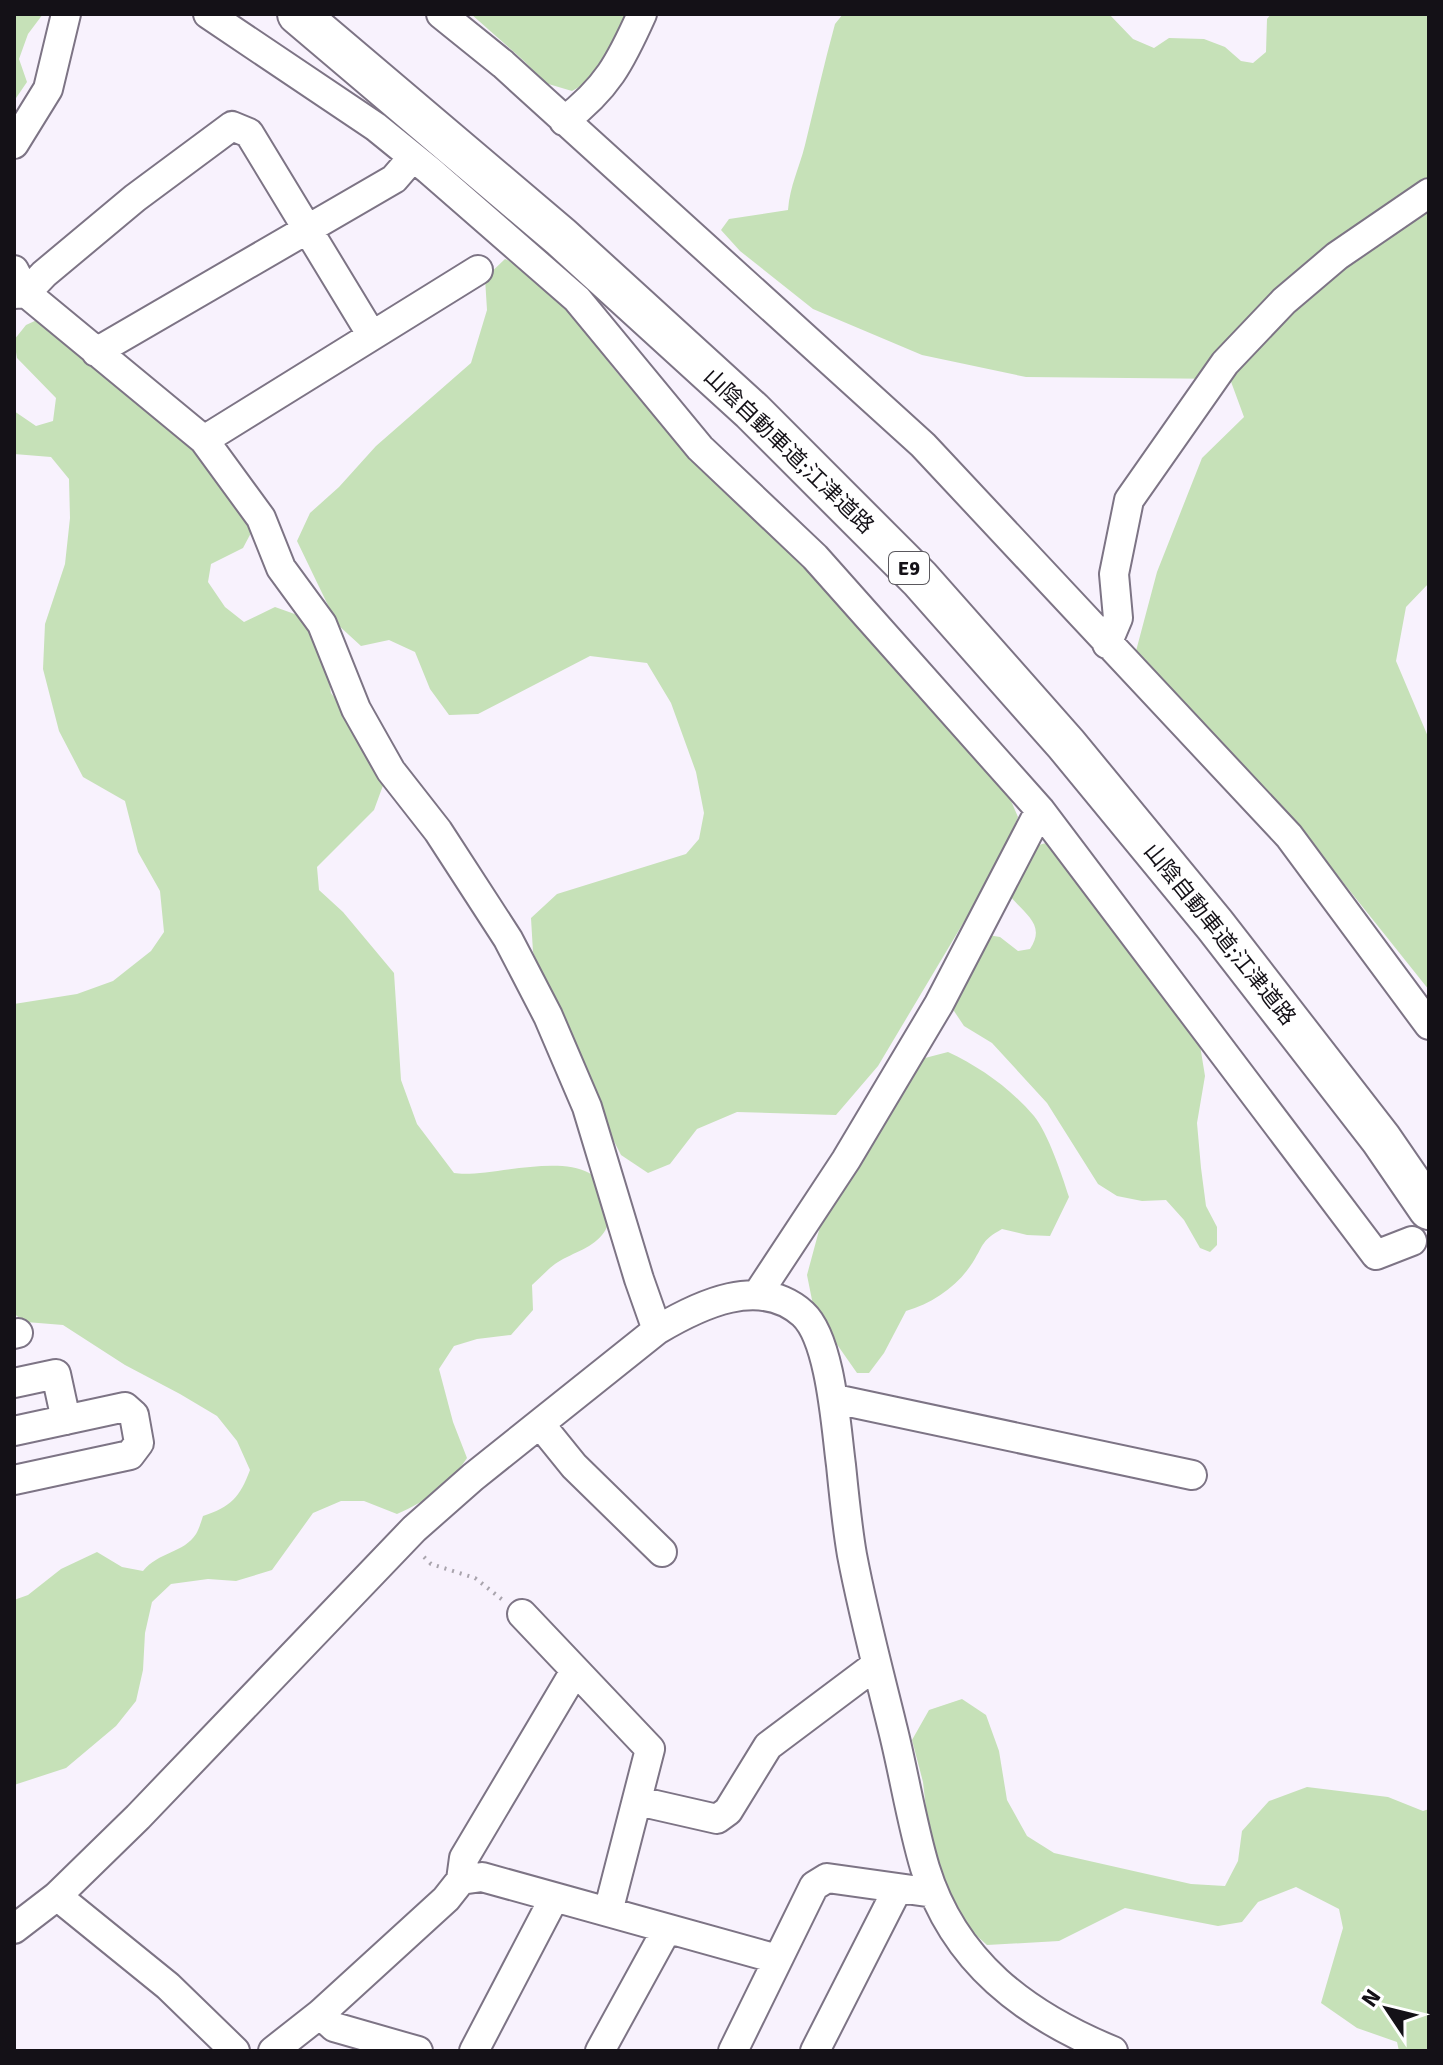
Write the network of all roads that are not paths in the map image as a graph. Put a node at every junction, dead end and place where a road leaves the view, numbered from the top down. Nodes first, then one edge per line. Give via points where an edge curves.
1 (66, 14) edge
2 (208, 14) edge
3 (298, 14) edge
4 (441, 14) edge
5 (642, 14) edge
6 (564, 121) junction
7 (14, 144) edge
8 (413, 157) junction
9 (1429, 193) edge
10 (308, 229) junction
11 (478, 270) dead end
12 (18, 286) edge
13 (371, 334) junction
14 (96, 352) junction
15 (204, 440) junction
16 (1107, 644) junction
17 (1040, 810) junction
18 (1429, 1025) edge
19 (1421, 1225) edge
20 (757, 1295) junction
21 (657, 1330) junction
22 (14, 1383) edge
23 (835, 1399) junction
24 (66, 1420) junction
25 (540, 1424) junction
26 (14, 1431) edge
27 (1192, 1475) dead end
28 (14, 1480) edge
29 (662, 1552) dead end
30 (522, 1614) road end
31 (876, 1665) junction
32 (575, 1671) junction
33 (638, 1801) junction
34 (461, 1880) junction
35 (898, 1888) junction
36 (934, 1893) junction
37 (57, 1896) junction
38 (554, 1898) junction
39 (608, 1912) junction
40 (14, 1929) edge
41 (667, 1929) junction
42 (777, 1959) junction
43 (320, 2014) junction
44 (402, 2049) edge
45 (235, 2051) edge
46 (273, 2051) edge
47 (474, 2051) edge
48 (600, 2051) edge
49 (733, 2051) edge
50 (815, 2051) edge
51 (1113, 2051) edge

1 - 7 street via 48,89
2 - 8 street
3 - 19 highway, 山陰自動車道;江津道路 / E9 via 561,237 752,411 920,579 1066,744 1381,1139
4 - 6 street
5 - 6 street via 602,88
6 - 16 street via 923,445
8 - 10 street via 394,179
8 - 17 street via 577,299 700,448 815,557
9 - 16 street via 1337,256 1284,301 1225,363 1129,500 1114,574 1118,618
10 - 12 street via 249,133 232,126 44,274
10 - 13 street
10 - 14 street
11 - 13 street
12 - 14 street
13 - 15 street
14 - 15 street
15 - 21 street via 261,518 281,568 322,624 356,709 391,771 438,831 508,939 548,1016 587,1107
16 - 18 street via 1289,836
17 - 19 street via 1376,1255
17 - 20 street via 939,1004
20 - 21 street via 687,1312
20 - 23 street via 781,1301 803,1315 815,1332
21 - 25 street
22 - 24 street via 56,1374
23 - 27 street
23 - 31 street via 852,1552
24 - 26 street
24 - 28 street via 125,1407 134,1415 139,1443 130,1455
25 - 29 street via 574,1466
25 - 37 street via 414,1529
30 - 32 street
31 - 33 street via 768,1746 728,1811 717,1819
31 - 36 street
32 - 33 street via 650,1749
32 - 34 street via 464,1858
33 - 39 street
34 - 38 street via 482,1877
34 - 43 street
35 - 36 street
35 - 42 street via 827,1878 814,1886
35 - 50 street
36 - 51 street via 965,1946 1000,1987 1067,2031
37 - 40 street
37 - 45 street via 168,1986
38 - 39 street
38 - 47 street
39 - 41 street
41 - 42 street
41 - 48 street
42 - 49 street
43 - 44 street via 334,2027
43 - 46 street

